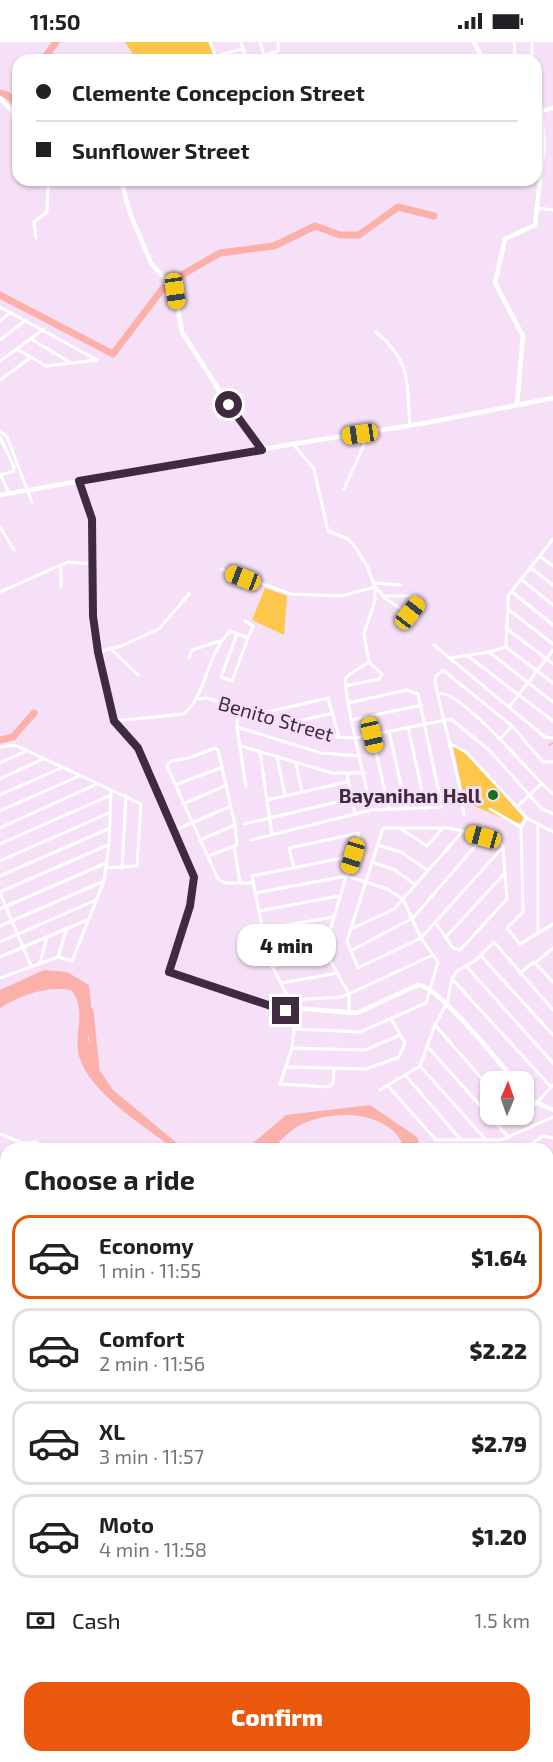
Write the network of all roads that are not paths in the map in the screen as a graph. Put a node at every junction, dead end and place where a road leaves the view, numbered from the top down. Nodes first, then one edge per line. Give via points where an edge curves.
1 (241, 42) edge
2 (278, 42) edge
3 (243, 49) junction
4 (228, 54) edge
5 (245, 54) edge
6 (267, 54) edge
7 (0, 98) edge
8 (12, 111) edge
9 (542, 133) edge
10 (542, 165) edge
11 (48, 186) edge
12 (123, 186) edge
13 (540, 186) edge
14 (538, 208) junction
15 (553, 210) edge
16 (36, 238) dead end
17 (0, 307) edge
18 (11, 313) junction
19 (26, 320) junction
20 (0, 321) edge
21 (44, 329) junction
22 (375, 332) dead end
23 (31, 339) junction
24 (0, 340) edge
25 (17, 349) junction
26 (30, 358) junction
27 (0, 361) edge
28 (70, 362) junction
29 (0, 380) edge
30 (553, 398) edge
31 (517, 404) junction
32 (410, 425) junction
33 (0, 431) edge
34 (364, 433) junction
35 (0, 439) edge
36 (293, 444) junction
37 (262, 450) junction
38 (0, 474) edge
39 (79, 481) junction
40 (28, 489) junction
41 (344, 489) dead end
42 (9, 493) junction
43 (0, 495) edge
44 (32, 502) dead end
45 (0, 527) edge
46 (553, 539) edge
47 (549, 543) junction
48 (553, 546) edge
49 (15, 550) dead end
50 (540, 556) junction
51 (92, 564) junction
52 (61, 566) junction
53 (553, 566) edge
54 (530, 567) junction
55 (221, 569) dead end
56 (521, 579) junction
57 (374, 585) junction
58 (401, 585) dead end
59 (553, 585) edge
60 (61, 586) dead end
61 (511, 591) junction
62 (0, 592) edge
63 (189, 594) dead end
64 (381, 596) junction
65 (553, 605) edge
66 (508, 609) junction
67 (410, 613) junction
68 (417, 619) dead end
69 (245, 621) dead end
70 (553, 625) edge
71 (506, 628) junction
72 (237, 634) junction
73 (248, 638) junction
74 (221, 640) junction
75 (553, 644) edge
76 (434, 645) dead end
77 (506, 647) junction
78 (111, 649) junction
79 (553, 650) edge
80 (98, 652) junction
81 (489, 652) junction
82 (468, 656) junction
83 (189, 658) dead end
84 (450, 658) junction
85 (546, 659) junction
86 (369, 662) junction
87 (553, 664) edge
88 (537, 671) junction
89 (138, 675) dead end
90 (528, 683) junction
91 (553, 683) edge
92 (345, 686) junction
93 (438, 694) junction
94 (518, 695) junction
95 (199, 699) junction
96 (553, 702) edge
97 (348, 703) junction
98 (422, 705) junction
99 (510, 706) junction
100 (238, 708) junction
101 (333, 713) junction
102 (259, 714) junction
103 (444, 719) junction
104 (351, 720) junction
105 (114, 721) junction
106 (553, 722) edge
107 (425, 723) junction
108 (290, 724) junction
109 (512, 726) junction
110 (237, 727) junction
111 (408, 727) junction
112 (389, 731) junction
113 (372, 735) junction
114 (339, 737) junction
115 (355, 738) junction
116 (501, 738) junction
117 (553, 738) edge
118 (448, 743) junction
119 (241, 746) junction
120 (0, 747) edge
121 (26, 751) junction
122 (260, 752) junction
123 (361, 756) junction
124 (277, 757) junction
125 (43, 759) junction
126 (553, 762) edge
127 (0, 763) edge
128 (296, 764) junction
129 (223, 767) junction
130 (61, 768) junction
131 (364, 773) junction
132 (347, 774) junction
133 (79, 776) junction
134 (0, 779) edge
135 (347, 782) junction
136 (96, 784) junction
137 (541, 784) junction
138 (175, 785) junction
139 (227, 785) junction
140 (246, 787) dead end
141 (111, 790) junction
142 (302, 792) junction
143 (553, 794) edge
144 (0, 795) edge
145 (111, 795) junction
146 (285, 795) junction
147 (126, 796) junction
148 (528, 796) junction
149 (350, 799) junction
150 (267, 800) junction
151 (183, 804) junction
152 (231, 806) junction
153 (517, 807) junction
154 (490, 808) dead end
155 (406, 809) junction
156 (426, 809) junction
157 (371, 810) junction
158 (389, 810) junction
159 (0, 811) edge
160 (110, 813) junction
161 (355, 814) junction
162 (553, 814) edge
163 (464, 815) dead end
164 (269, 818) junction
165 (527, 818) junction
166 (191, 822) junction
167 (244, 824) dead end
168 (236, 825) junction
169 (538, 825) junction
170 (521, 827) junction
171 (0, 828) edge
172 (400, 828) junction
173 (443, 828) junction
174 (109, 829) junction
175 (172, 831) junction
176 (462, 831) junction
177 (553, 832) edge
178 (272, 835) junction
179 (483, 837) junction
180 (200, 840) junction
181 (252, 840) dead end
182 (0, 844) edge
183 (109, 845) junction
184 (377, 845) junction
185 (234, 846) junction
186 (503, 847) junction
187 (208, 856) junction
188 (353, 856) junction
189 (0, 861) edge
190 (372, 862) junction
191 (107, 863) junction
192 (294, 867) junction
193 (106, 868) junction
194 (122, 868) junction
195 (427, 870) junction
196 (505, 872) junction
197 (0, 876) edge
198 (347, 876) junction
199 (104, 881) junction
200 (365, 881) junction
201 (240, 883) junction
202 (253, 883) junction
203 (414, 884) junction
204 (0, 893) edge
205 (255, 893) junction
206 (340, 896) junction
207 (403, 899) junction
208 (96, 900) junction
209 (6, 906) junction
210 (0, 909) edge
211 (259, 911) junction
212 (334, 917) junction
213 (413, 918) junction
214 (89, 919) junction
215 (12, 921) junction
216 (435, 922) junction
217 (553, 924) edge
218 (0, 926) edge
219 (67, 928) junction
220 (262, 929) junction
221 (351, 929) junction
222 (18, 934) junction
223 (538, 934) junction
224 (47, 937) junction
225 (328, 937) junction
226 (421, 938) junction
227 (445, 938) junction
228 (0, 942) edge
229 (266, 947) junction
230 (24, 948) junction
231 (553, 948) edge
232 (350, 951) junction
233 (548, 952) junction
234 (327, 955) junction
235 (433, 955) junction
236 (481, 956) junction
237 (0, 957) edge
238 (58, 957) junction
239 (553, 957) edge
240 (40, 963) junction
241 (536, 963) junction
242 (466, 965) junction
243 (32, 966) junction
244 (271, 966) junction
245 (338, 973) junction
246 (520, 973) junction
247 (0, 978) edge
248 (452, 979) junction
249 (553, 982) edge
250 (281, 983) junction
251 (431, 988) junction
252 (349, 994) junction
253 (291, 1000) junction
254 (447, 1003) junction
255 (293, 1010) junction
256 (553, 1010) edge
257 (349, 1013) junction
258 (391, 1019) junction
259 (435, 1025) junction
260 (294, 1029) junction
261 (400, 1035) junction
262 (553, 1035) edge
263 (427, 1046) junction
264 (292, 1048) junction
265 (553, 1063) edge
266 (420, 1066) junction
267 (286, 1067) junction
268 (334, 1069) junction
269 (506, 1071) edge
270 (406, 1076) junction
271 (480, 1077) edge
272 (388, 1086) junction
273 (552, 1086) edge
274 (380, 1090) dead end
275 (534, 1100) edge
276 (537, 1103) junction
277 (480, 1104) edge
278 (534, 1105) edge
279 (553, 1110) edge
280 (553, 1117) edge
281 (499, 1125) edge
282 (0, 1134) edge
283 (509, 1138) junction
284 (553, 1138) edge
285 (461, 1140) junction
286 (486, 1140) junction
287 (22, 1143) joint
288 (37, 1143) edge
289 (532, 1143) edge

1 - 3 street
2 - 6 street via 280,49
3 - 4 street
3 - 5 street
7 - 8 main road
9 - 10 main road
11 - 16 street via 47,212 34,222
12 - 37 main road via 151,263 175,291 182,332 240,423
13 - 14 main road
14 - 15 street
14 - 31 main road via 534,226 505,239 495,283 523,336
17 - 18 street
18 - 19 street
18 - 20 street
19 - 21 street
19 - 24 street
21 - 23 street
21 - 28 street via 97,360
22 - 32 street via 395,349 409,384
23 - 25 street
23 - 28 street
25 - 26 street
25 - 27 street
26 - 28 street via 46,366
26 - 29 street
30 - 31 main road
31 - 32 main road
32 - 34 main road
33 - 40 street via 7,437
34 - 36 main road
34 - 41 street via 364,443
35 - 38 street via 14,471
36 - 37 main road
36 - 57 street via 314,469 328,531 348,539 356,548
37 - 39 main road
38 - 42 street
39 - 40 main road
39 - 51 main road via 92,519
40 - 42 main road
40 - 44 street
42 - 43 main road
45 - 49 street
46 - 47 street
47 - 48 street
47 - 50 street
50 - 53 street
50 - 54 street
51 - 52 street via 68,562
51 - 80 main road via 91,597
52 - 60 street
52 - 62 street
54 - 56 street
54 - 59 street
55 - 57 street via 291,594 341,596 364,592
56 - 61 street
56 - 65 street
57 - 58 street
57 - 64 street
57 - 86 street via 375,600 364,626
61 - 66 street
61 - 70 street
63 - 78 street via 159,628
64 - 67 street
64 - 67 street via 413,596 420,600
66 - 71 street
66 - 75 street
67 - 68 street
69 - 73 street via 254,626
71 - 77 street
71 - 85 street
72 - 73 street
72 - 73 street via 221,677 232,681
72 - 74 street via 230,631
74 - 83 street via 192,650
74 - 95 street via 208,665
76 - 84 street
77 - 81 street
77 - 88 street
78 - 80 street
78 - 89 street
79 - 85 street
80 - 105 main road
81 - 82 street
81 - 90 street
82 - 84 street
82 - 94 street
84 - 99 street
85 - 87 street
85 - 88 street
86 - 92 street via 347,678
86 - 92 street via 381,678
88 - 90 street
88 - 91 street
90 - 94 street
90 - 96 street
92 - 97 street
93 - 103 street
93 - 109 street via 435,679 443,670
93 - 116 street via 449,695
94 - 99 street
94 - 106 street
95 - 100 street, Benito Street
95 - 105 street, Benito Street via 178,716
97 - 98 street via 407,690 418,694
97 - 104 street
98 - 104 street
98 - 107 street
99 - 117 street via 545,737
100 - 102 street, Benito Street
100 - 110 street
101 - 102 street via 328,698
101 - 108 street
101 - 114 street
102 - 108 street, Benito Street
103 - 107 street, Benito Street
103 - 118 street
103 - 148 street via 453,720 490,751
104 - 115 street
105 - 175 main road via 138,748
107 - 111 street, Benito Street
107 - 156 street via 442,807
108 - 114 street, Benito Street
109 - 116 street
109 - 126 street via 543,762
110 - 119 street
110 - 123 street via 321,753
111 - 112 street, Benito Street
111 - 156 street
112 - 113 street, Benito Street
112 - 155 street
113 - 115 street, Benito Street
113 - 158 street
114 - 115 street, Benito Street
115 - 123 street
116 - 137 street
118 - 153 street via 466,752
118 - 163 street
119 - 122 street
119 - 140 street
120 - 121 street via 15,746
121 - 125 street
121 - 127 street
122 - 124 street
122 - 150 street
123 - 131 street
124 - 128 street
124 - 146 street
125 - 130 street
125 - 134 street
128 - 132 street
128 - 142 street
129 - 138 street
129 - 138 street via 215,748 171,761 167,766
129 - 139 street
130 - 133 street
130 - 144 street
131 - 132 street
131 - 157 street
132 - 135 street
133 - 136 street
133 - 159 street
135 - 142 street
135 - 149 street
136 - 141 street
136 - 171 street
137 - 143 street
137 - 148 street
138 - 151 street
139 - 151 street
139 - 152 street
141 - 145 street
141 - 147 street
142 - 146 street
145 - 160 street
145 - 182 street
146 - 150 street
147 - 194 street
147 - 194 street via 141,804 137,866
148 - 153 street
148 - 162 street
149 - 161 street
149 - 164 street
150 - 164 street
151 - 166 street
152 - 166 street
152 - 168 street
153 - 165 street
154 - 170 street
155 - 156 street
155 - 158 street
157 - 158 street
157 - 161 street
160 - 174 street
160 - 189 street
161 - 178 street
164 - 167 street
164 - 178 street
165 - 169 street
165 - 170 street
166 - 175 street
166 - 180 street
168 - 180 street
168 - 185 street
169 - 177 street
169 - 223 street
170 - 223 street via 523,912 507,928 520,944
172 - 173 street
172 - 173 street via 427,846
172 - 184 street via 383,828
173 - 176 street
174 - 183 street
174 - 197 street
175 - 255 main road via 192,870 194,885 169,972
176 - 179 street
176 - 195 street
178 - 181 street
179 - 186 street via 498,840
179 - 213 street
180 - 187 street
183 - 191 street
183 - 204 street
184 - 190 street
184 - 195 street via 400,852
185 - 187 street
185 - 201 street
186 - 196 street
186 - 216 street
187 - 201 street via 220,881
188 - 192 street
188 - 192 street via 359,833 289,848
188 - 198 street
190 - 200 street
190 - 203 street via 395,870
191 - 193 street
191 - 209 street
192 - 202 street via 252,875
193 - 194 street
193 - 199 street
195 - 203 street
196 - 227 street
196 - 227 street via 507,899 462,949 454,950
198 - 200 street
198 - 205 street
198 - 206 street
199 - 208 street
199 - 215 street
200 - 207 street
200 - 221 street
201 - 202 street
202 - 205 street
203 - 207 street
204 - 209 street
205 - 211 street
206 - 211 street
206 - 212 street
207 - 213 street
207 - 221 street via 394,909
208 - 214 street
208 - 222 street
209 - 210 street
209 - 215 street
211 - 220 street
212 - 220 street
212 - 225 street
213 - 226 street
213 - 232 street
214 - 219 street
214 - 238 street via 72,961
215 - 218 street
215 - 222 street
216 - 226 street
216 - 227 street
217 - 223 street
219 - 224 street
219 - 238 street
220 - 229 street
221 - 232 street via 347,941
222 - 228 street
222 - 230 street
224 - 230 street
224 - 240 street
225 - 229 street
225 - 234 street
226 - 232 street via 358,968
226 - 235 street
229 - 244 street
230 - 237 street
230 - 243 street
231 - 233 street
233 - 239 street
233 - 241 street
234 - 244 street
234 - 245 street
235 - 251 street via 438,965
235 - 252 street
236 - 242 street
236 - 246 street via 494,942
236 - 262 street
238 - 240 street
240 - 243 street
241 - 246 street
241 - 249 street
242 - 248 street
242 - 265 street
243 - 247 street
244 - 250 street
245 - 250 street
245 - 252 street
246 - 256 street
248 - 254 street
248 - 273 street
250 - 253 street
251 - 254 main road
251 - 257 main road via 418,985 362,1011
251 - 258 street via 426,1003
252 - 253 street
252 - 257 street
253 - 255 street
254 - 259 street
254 - 269 main road
255 - 257 main road
255 - 260 street
258 - 260 street via 360,1032
258 - 261 street
259 - 263 street
259 - 271 street
260 - 264 street
261 - 264 street via 365,1050
261 - 268 street via 405,1048 399,1057 370,1069
263 - 266 street
263 - 277 street
264 - 267 street
266 - 270 street
266 - 286 street
267 - 268 street
267 - 268 street via 279,1084 328,1087 333,1083
270 - 272 street
270 - 285 street
272 - 274 street
272 - 285 street via 436,1140
273 - 276 street
275 - 276 main road
276 - 278 street
276 - 279 main road
280 - 283 street
281 - 283 street
282 - 287 street
283 - 286 street
284 - 289 street via 543,1136
285 - 286 street
287 - 288 street

